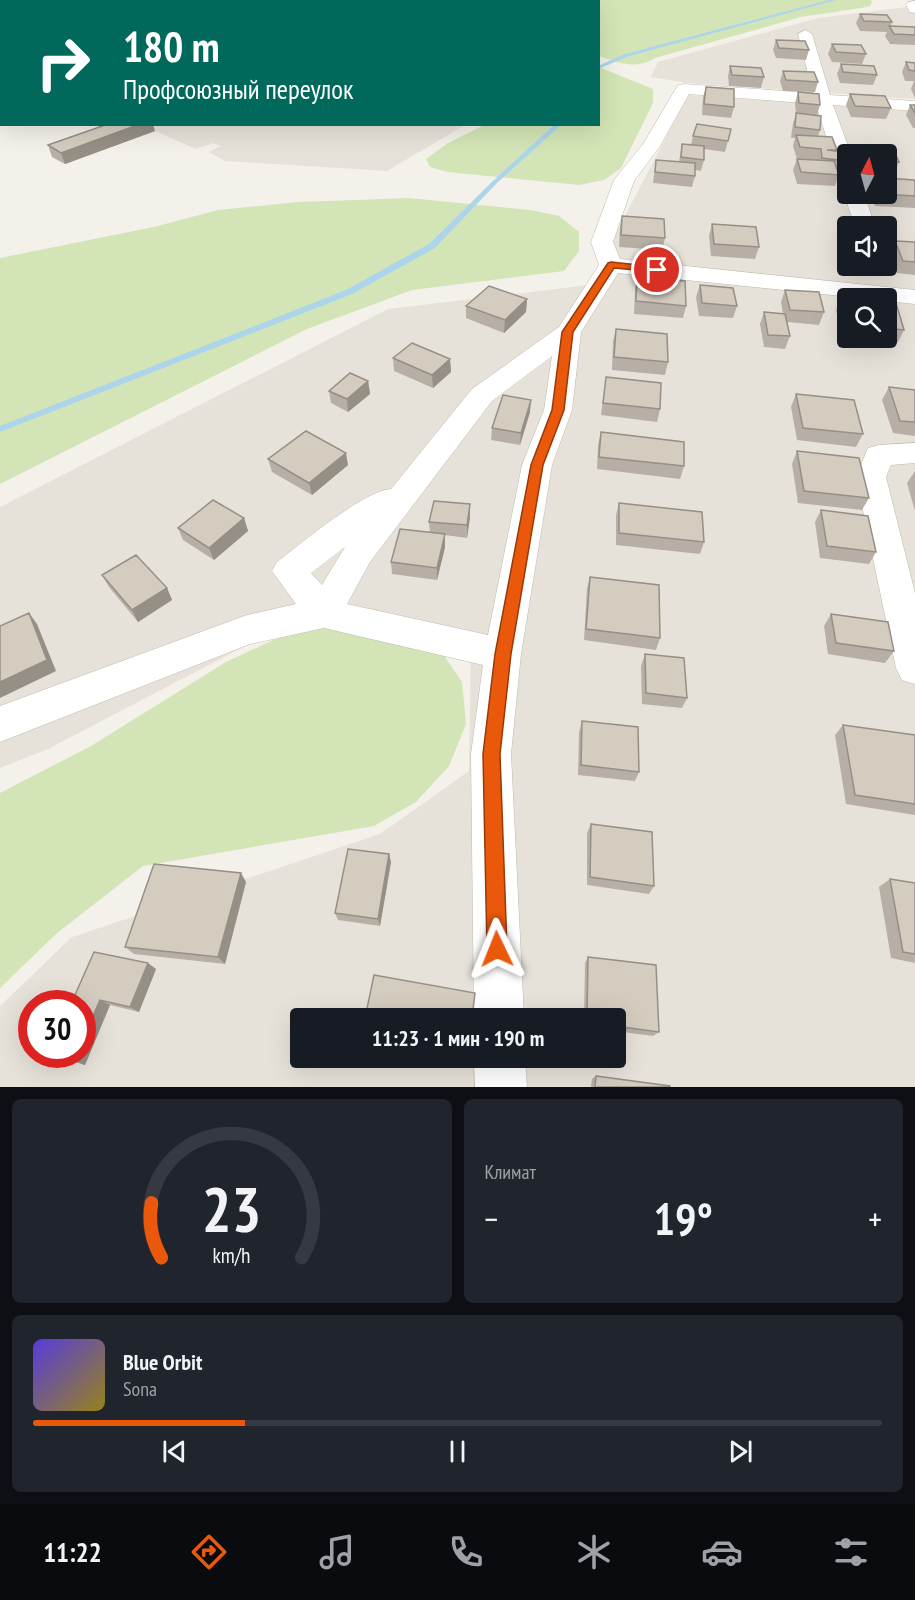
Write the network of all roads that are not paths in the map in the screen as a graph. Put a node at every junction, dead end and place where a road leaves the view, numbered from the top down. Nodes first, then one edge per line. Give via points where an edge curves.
1 (804, 34) dead end
2 (823, 100) junction
3 (915, 106) edge
4 (838, 144) edge
5 (611, 265) junction
6 (915, 297) edge
7 (568, 332) junction
8 (915, 453) edge
9 (411, 486) junction
10 (324, 613) junction
11 (503, 654) junction
12 (915, 668) edge
13 (0, 724) edge
14 (499, 1008) edge
15 (500, 1068) edge
16 (501, 1087) edge

1 - 2 street
2 - 3 street
2 - 4 street
2 - 5 street via 684,89 651,146 624,180 602,242
5 - 6 street via 884,284
5 - 7 street
7 - 9 street via 482,395
7 - 11 street via 558,410 537,465
8 - 12 street via 879,455 871,477
9 - 10 street via 358,553
9 - 10 street via 354,522 289,571
10 - 11 street
10 - 13 street via 247,630
11 - 14 street via 491,754
15 - 16 street

